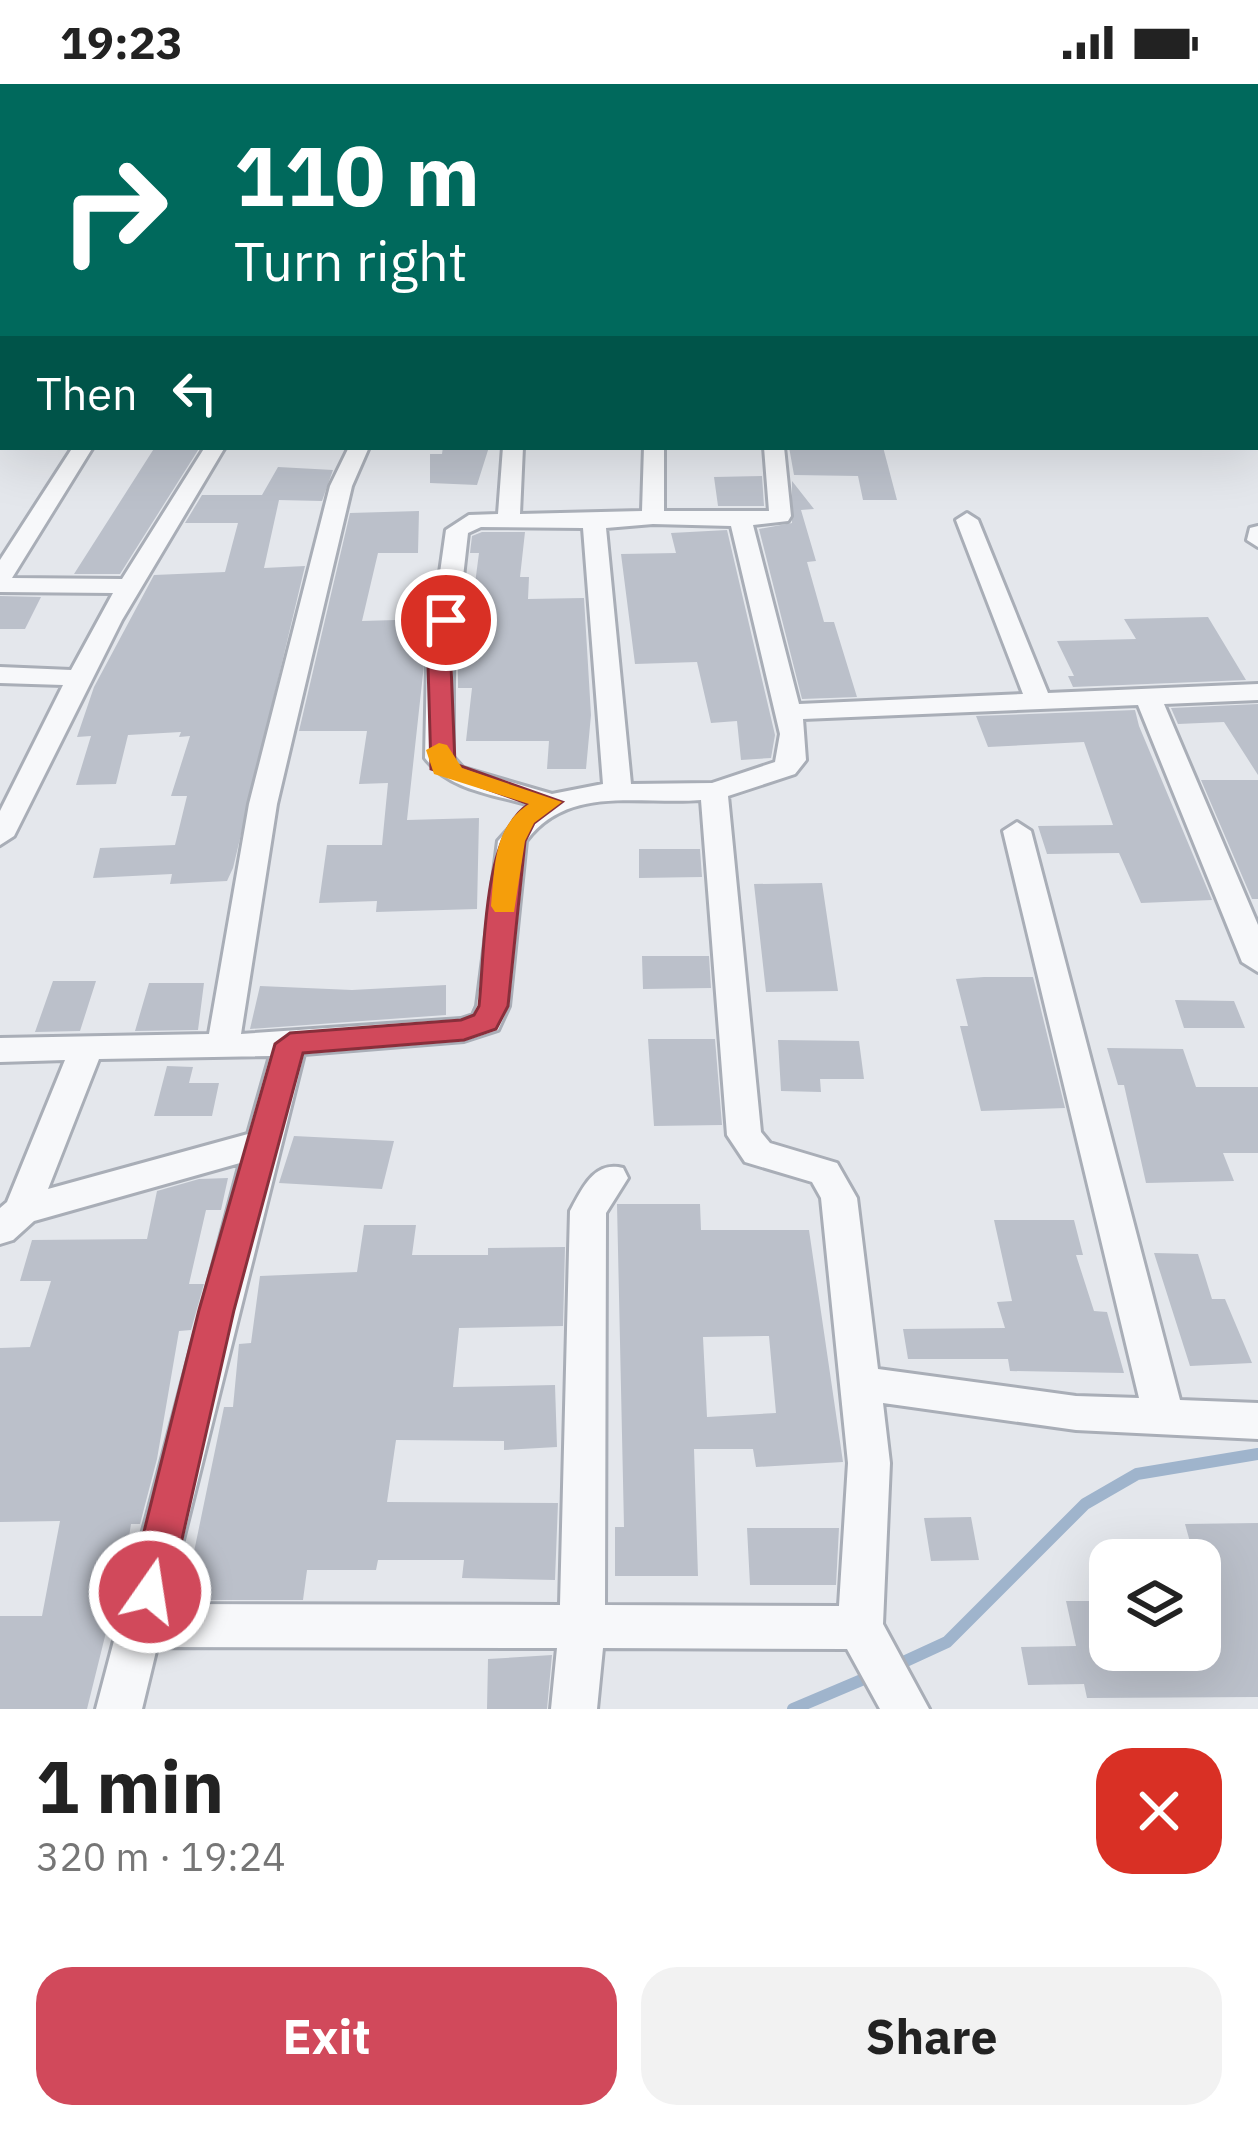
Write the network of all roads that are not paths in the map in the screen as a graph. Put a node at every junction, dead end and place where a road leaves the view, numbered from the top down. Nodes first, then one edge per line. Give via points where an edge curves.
1 (81, 450) edge
2 (213, 450) edge
3 (358, 450) edge
4 (513, 450) edge
5 (654, 450) edge
6 (774, 450) edge
7 (509, 518) junction
8 (653, 518) junction
9 (741, 520) junction
10 (967, 520) dead end
11 (594, 522) junction
12 (0, 581) edge
13 (133, 586) junction
14 (0, 675) edge
15 (80, 679) junction
16 (1258, 692) edge
17 (1148, 697) junction
18 (1039, 703) junction
19 (788, 712) junction
20 (714, 791) junction
21 (618, 792) junction
22 (549, 802) junction
23 (1017, 831) dead end
24 (0, 836) edge
25 (1256, 952) edge
26 (290, 1044) junction
27 (224, 1046) junction
28 (86, 1049) junction
29 (0, 1050) edge
30 (264, 1143) junction
31 (610, 1178) dead end
32 (11, 1220) edge
33 (859, 1383) junction
34 (1164, 1417) junction
35 (1258, 1420) edge
36 (142, 1625) junction
37 (582, 1626) junction
38 (860, 1628) junction
39 (119, 1709) edge
40 (574, 1709) edge
41 (906, 1709) edge

1 - 12 street
2 - 13 street
3 - 27 street via 341,486 263,804
4 - 7 street
5 - 8 street
6 - 9 street via 780,516
7 - 11 street
7 - 22 street via 457,530 440,665 439,758 453,774
8 - 9 street
8 - 11 street
9 - 19 street
10 - 18 street
11 - 21 street
12 - 13 street
13 - 15 street
14 - 15 street
15 - 24 street
16 - 17 street
17 - 18 street
17 - 25 street
18 - 19 street
19 - 20 street via 792,760
20 - 21 street
20 - 33 street via 744,1135 758,1153 810,1166 833,1183
21 - 22 street
22 - 26 street via 524,819 512,841 486,1022
23 - 34 street
26 - 27 street
26 - 30 street
27 - 28 street
28 - 29 street
28 - 32 street
30 - 32 street
30 - 36 street
31 - 37 street via 588,1211
33 - 34 street
33 - 38 street via 869,1463
34 - 35 street
36 - 37 street
36 - 39 street
37 - 38 street
37 - 40 street
38 - 41 street

